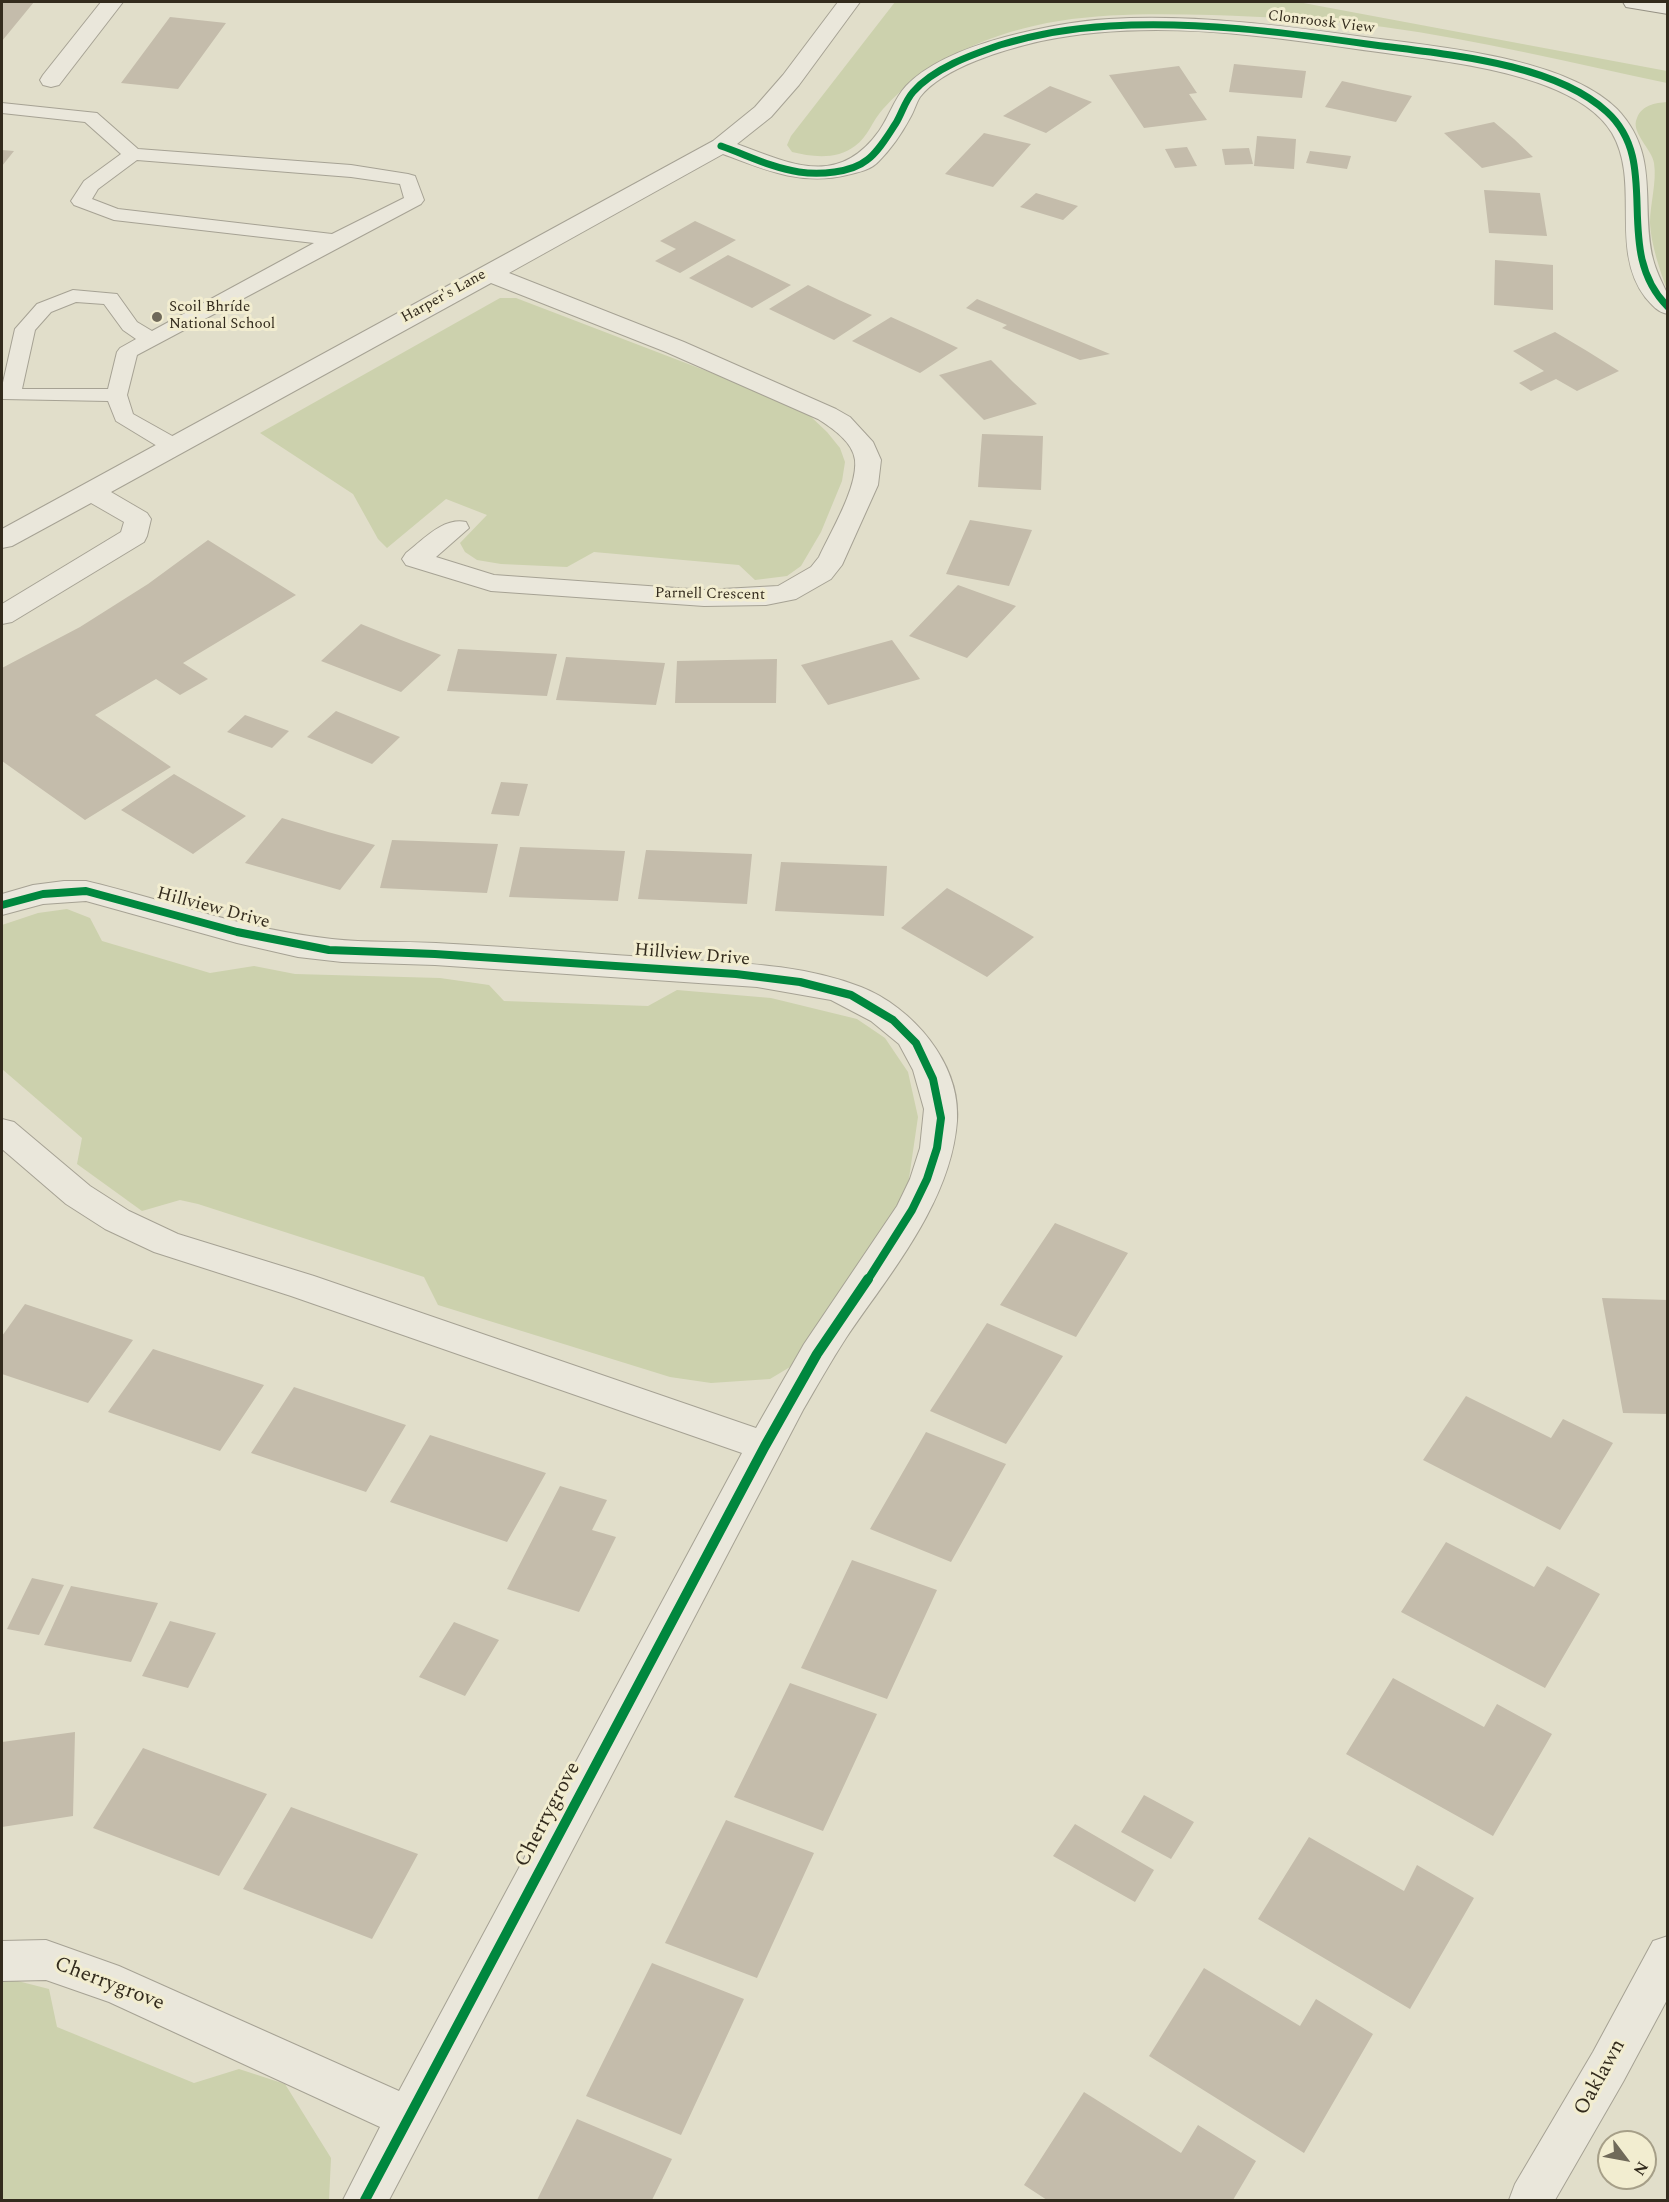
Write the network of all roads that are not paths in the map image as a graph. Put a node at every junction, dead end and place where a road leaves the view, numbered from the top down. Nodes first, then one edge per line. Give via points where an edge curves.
1 (112, 2) edge
2 (846, 2) edge
3 (1634, 2) edge
4 (1668, 8) edge
5 (51, 80) dead end
6 (2, 108) edge
7 (722, 146) junction
8 (133, 154) junction
9 (335, 240) junction
10 (488, 273) junction
11 (1668, 307) edge
12 (152, 339) junction
13 (117, 395) junction
14 (175, 447) junction
15 (92, 492) junction
16 (456, 528) dead end
17 (2, 540) edge
18 (2, 616) edge
19 (2, 905) edge
20 (2, 1131) edge
21 (765, 1446) junction
22 (1668, 1955) edge
23 (2, 1961) edge
24 (409, 2118) junction
25 (365, 2200) edge
26 (1531, 2200) edge

1 - 5 street
2 - 7 street, Harper's Lane via 791,80 763,112
3 - 4 street
6 - 8 lane via 90,117
7 - 10 street, Harper's Lane
7 - 11 street, Clonroosk View via 810,173 866,161 898,121 911,93 928,79 977,54 1066,30 1131,24 1219,26 1430,53 1545,78 1580,92 1624,129 1635,160 1640,255 1647,279
8 - 9 lane via 91,185 81,201 114,214
8 - 9 lane via 351,171 408,180 414,200
9 - 12 lane
10 - 14 street, Harper's Lane
10 - 16 street, Parnell Crescent via 675,347 827,414 860,441 868,460 865,485 832,559 821,573 786,593 766,597 704,598 491,583 416,559
12 - 13 lane via 127,352
12 - 13 lane via 130,326 110,297 73,296 44,309 26,329 10,395
13 - 14 lane via 123,417
14 - 15 street, Harper's Lane
15 - 17 street, Harper's Lane
15 - 18 street via 138,519 134,536
19 - 21 street, Hillview Drive via 59,890 86,891 275,943 354,952 441,954 784,980 843,992 884,1012 915,1041 934,1080 941,1115 937,1154 926,1184 905,1220 816,1355
20 - 21 street via 78,1195 117,1220 165,1243 302,1286
21 - 24 street, Cherrygrove
22 - 26 street, Oaklawn
23 - 24 street, Cherrygrove via 46,1960 119,1986
24 - 25 street, Cherrygrove

